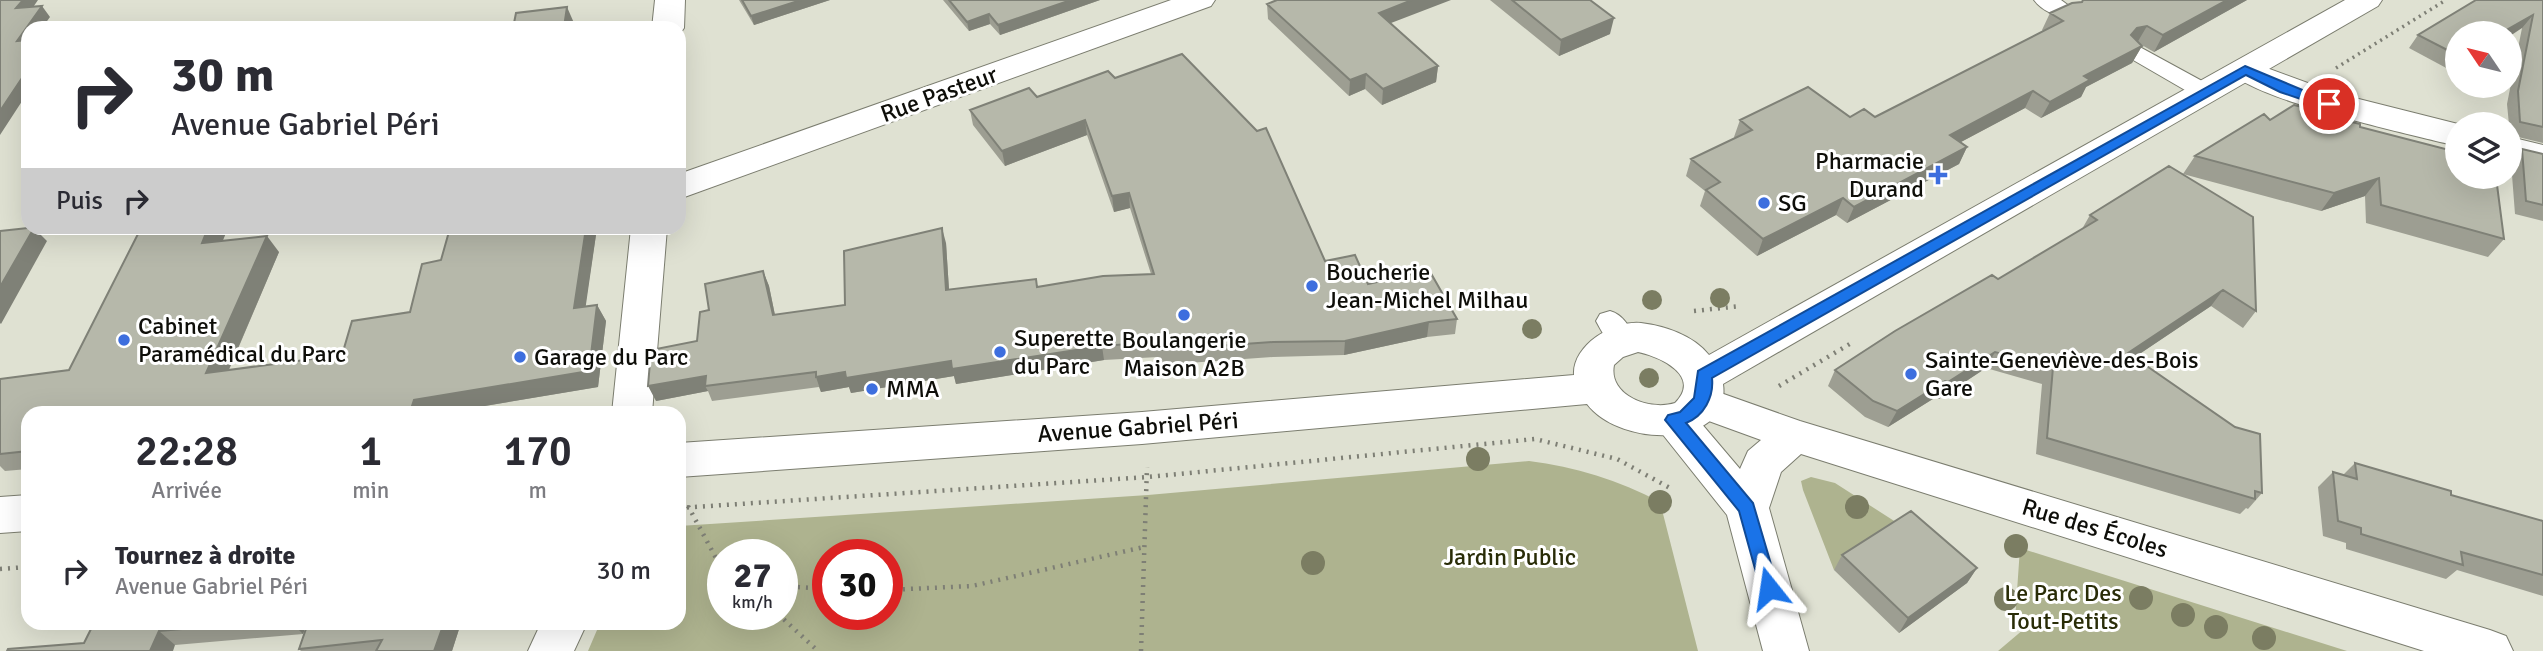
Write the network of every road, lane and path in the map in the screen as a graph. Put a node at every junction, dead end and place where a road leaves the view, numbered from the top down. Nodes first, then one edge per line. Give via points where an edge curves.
1 (670, 0) edge
2 (1199, 0) edge
3 (2045, 0) edge
4 (2367, 0) edge
5 (2446, 0) edge
6 (2064, 11) edge
7 (668, 21) edge
8 (2136, 52) edge
9 (2245, 70) junction
10 (2205, 92) junction
11 (2296, 93) junction
12 (2445, 132) edge
13 (2522, 151) edge
14 (2543, 156) edge
15 (686, 184) edge
16 (648, 235) edge
17 (1752, 300) dead end
18 (1681, 311) dead end
19 (1857, 340) dead end
20 (1597, 387) junction
21 (1693, 399) junction
22 (633, 406) edge
23 (1142, 428) junction
24 (1794, 435) junction
25 (686, 460) edge
26 (1148, 477) junction
27 (1678, 492) dead end
28 (688, 506) joint
29 (1747, 508) junction
30 (21, 514) edge
31 (0, 515) edge
32 (707, 541) edge
33 (1144, 547) junction
34 (21, 567) edge
35 (0, 569) edge
36 (903, 589) edge
37 (561, 630) edge
38 (795, 630) edge
39 (551, 651) edge
40 (818, 651) edge
41 (1141, 651) edge
42 (1786, 651) edge
43 (2490, 651) edge

1 - 7 street
2 - 15 street, Rue Pasteur
3 - 6 lane
4 - 9 street
5 - 11 path
8 - 10 lane
9 - 10 street
9 - 11 street
10 - 21 street
11 - 12 street
13 - 14 street
16 - 22 street
17 - 18 path via 1739,306
19 - 24 path via 1774,388
20 - 21 street via 1620,412 1656,422
20 - 21 street via 1594,363 1616,330 1671,344 1697,363
20 - 23 street, Avenue Gabriel Péri
21 - 24 street, Rue des Écoles
21 - 29 street
23 - 25 street, Avenue Gabriel Péri
23 - 26 path
24 - 29 street via 1763,463
24 - 43 street, Rue des Écoles
26 - 27 path via 1535,439 1617,459
26 - 28 path
26 - 33 path
28 - 32 path
29 - 42 street
30 - 31 street
33 - 36 path via 972,586
33 - 41 path
34 - 35 path
37 - 39 street
38 - 40 path

